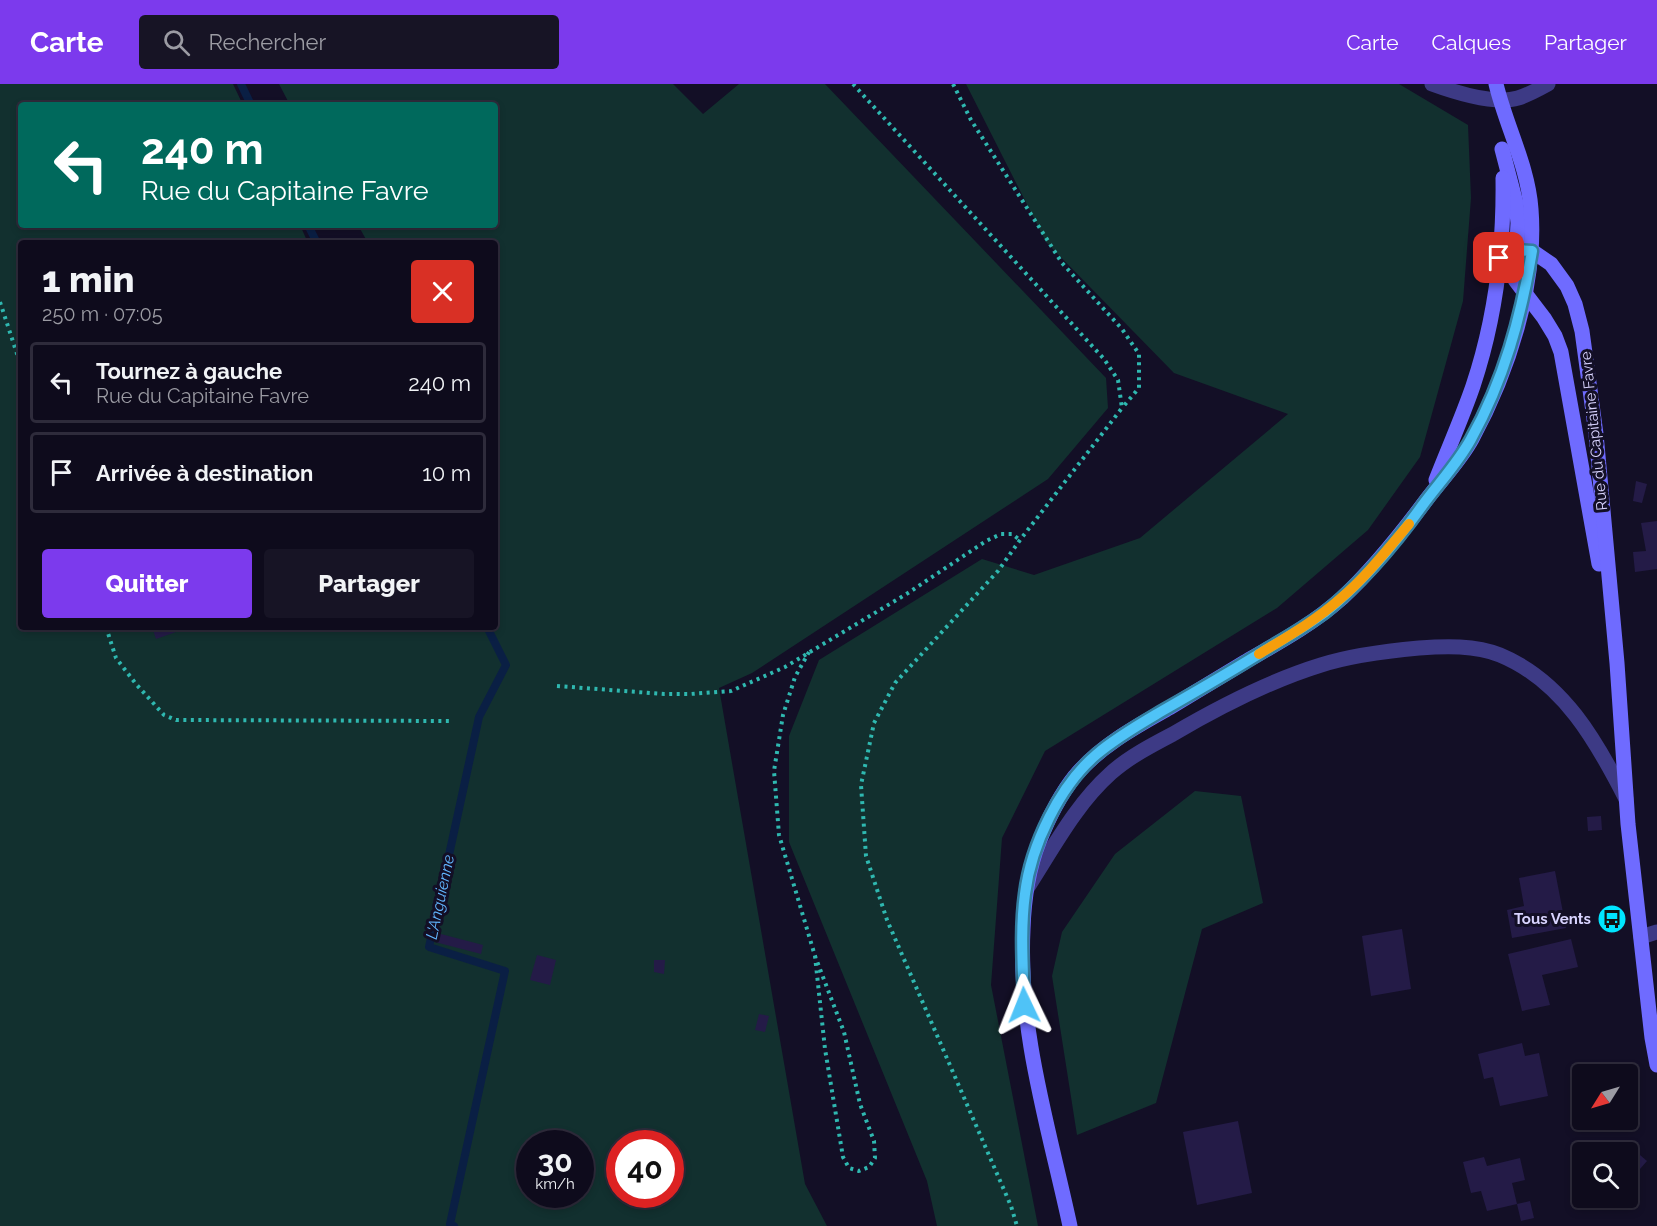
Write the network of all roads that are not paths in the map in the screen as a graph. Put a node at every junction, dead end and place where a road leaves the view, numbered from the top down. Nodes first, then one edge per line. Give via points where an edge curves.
1 (1431, 84) edge
2 (1496, 84) edge
3 (1548, 84) edge
4 (1500, 100) junction
5 (1502, 149) junction
6 (1516, 250) junction
7 (1532, 251) junction
8 (1499, 258) junction
9 (1525, 294) junction
10 (1431, 494) junction
11 (1617, 663) junction
12 (1628, 803) junction
13 (1025, 893) junction
14 (1657, 932) edge
15 (1641, 937) junction
16 (1657, 1065) edge
17 (1070, 1226) edge

1 - 4 street
2 - 4 street
3 - 4 street via 1518,98
4 - 5 street
4 - 7 street via 1531,206
5 - 6 street, Rue du Capitaine Favre via 1516,203
5 - 8 street via 1504,213
6 - 7 street
6 - 8 street
6 - 9 street, Rue du Capitaine Favre via 1515,280
7 - 9 street
7 - 11 street, Rue du Capitaine Favre via 1551,264 1568,286 1582,331 1596,434
8 - 10 street via 1487,334 1473,386
9 - 10 street via 1496,390 1471,441
9 - 11 street, Rue du Capitaine Favre via 1544,318 1561,352
10 - 13 street via 1375,566 1322,614 1096,754 1074,777 1053,811 1038,844
11 - 12 street, Rue du Capitaine Favre
12 - 13 street via 1600,748 1578,718 1537,676 1499,655 1464,647 1434,647 1352,657 1256,691 1210,712 1130,758 1090,795
12 - 15 street, Rue du Capitaine Favre
13 - 17 street via 1024,1005 1030,1049
14 - 15 street
15 - 16 street, Rue du Capitaine Favre

